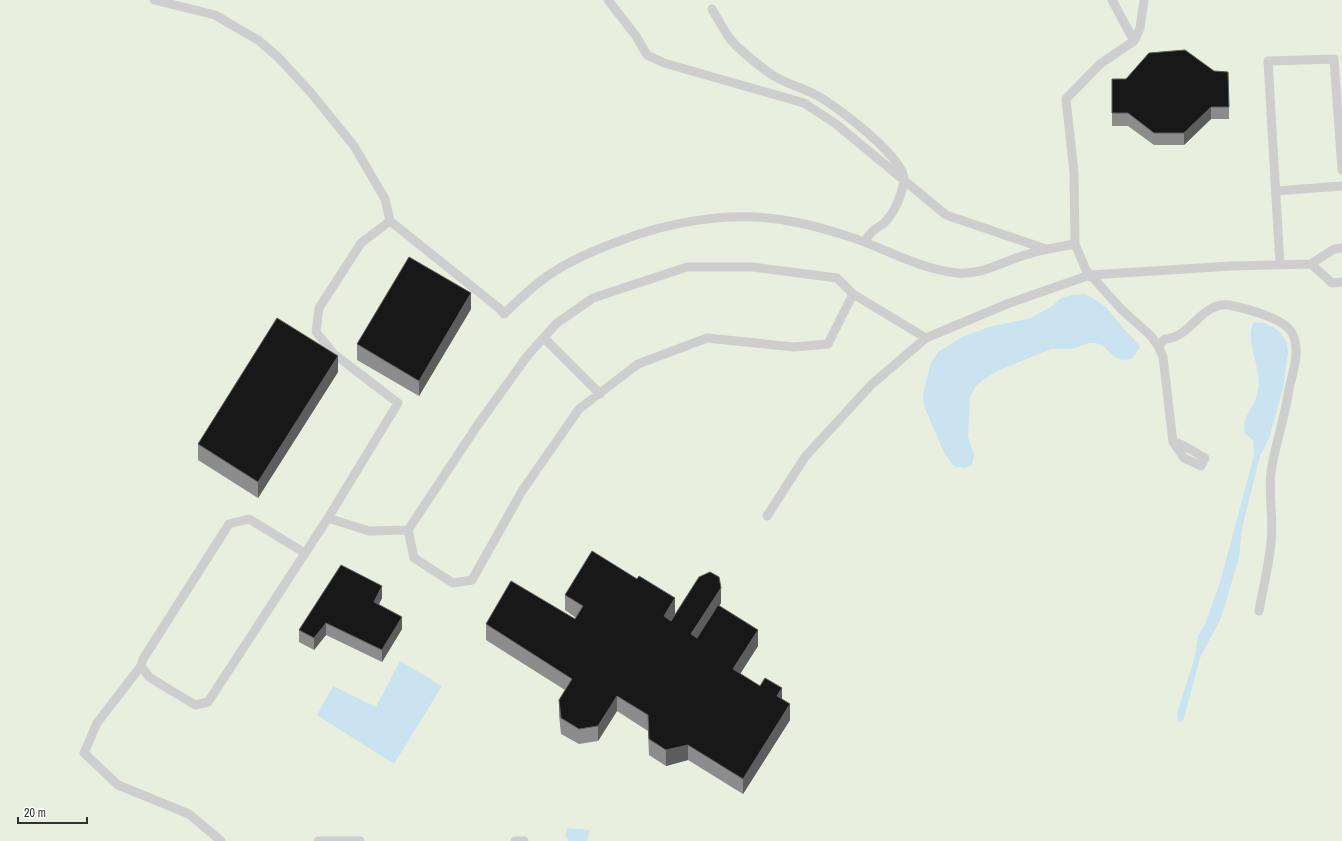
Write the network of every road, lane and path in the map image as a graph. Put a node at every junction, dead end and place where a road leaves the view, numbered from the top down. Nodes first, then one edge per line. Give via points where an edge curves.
1 (154, 0) edge
2 (608, 0) edge
3 (1112, 0) edge
4 (1144, 0) edge
5 (712, 9) dead end
6 (1134, 41) junction
7 (1342, 170) edge
8 (904, 181) junction
9 (1342, 186) edge
10 (1276, 191) junction
11 (390, 221) junction
12 (865, 242) junction
13 (1076, 244) junction
14 (1342, 248) edge
15 (1046, 249) junction
16 (1311, 264) junction
17 (1280, 265) junction
18 (1090, 275) junction
19 (1342, 282) edge
20 (853, 294) junction
21 (544, 338) junction
22 (926, 338) junction
23 (1158, 346) junction
24 (600, 394) junction
25 (1173, 442) dead end
26 (768, 516) dead end
27 (328, 518) junction
28 (408, 530) junction
29 (305, 553) junction
30 (1259, 611) dead end
31 (140, 666) junction
32 (221, 841) edge
33 (318, 841) edge
34 (360, 841) edge
35 (515, 841) edge
36 (524, 841) edge

1 - 11 lane via 215,15 258,40 278,57 354,146 385,199
2 - 8 lane via 636,36 647,55 664,63 804,103 836,124
3 - 6 lane
4 - 6 lane via 1140,28
5 - 8 lane via 731,40 751,59 790,85 815,94 830,103 882,145 904,172
6 - 13 lane via 1100,64 1066,99 1074,173
7 - 10 lane via 1334,59 1268,62
8 - 12 lane via 892,215 872,231
8 - 15 lane via 946,215
9 - 10 lane
10 - 17 lane
11 - 12 lane via 504,314 545,278 572,260 634,235 681,222 732,217 782,220 800,222
11 - 27 lane via 361,243 319,308 316,332 334,354 398,403
12 - 15 lane via 915,262 958,273 976,273
13 - 15 lane
13 - 18 lane via 1081,262
14 - 16 lane via 1334,249
16 - 17 lane
16 - 19 lane via 1332,283
17 - 18 lane
18 - 22 lane via 1007,304
18 - 23 lane
20 - 21 lane via 837,278 753,267 687,267 593,298 557,324
20 - 22 lane
20 - 24 lane via 828,344 794,348 707,338 638,364
21 - 24 lane
21 - 28 lane via 528,355 477,426
22 - 26 lane via 871,385 805,457
23 - 25 lane via 1163,357
23 - 30 lane via 1165,340 1175,339 1209,310 1216,306 1228,305 1281,323 1291,332 1297,347 1271,473 1271,542
24 - 28 lane via 580,409 527,485 472,580 453,583 414,558
27 - 28 lane via 369,531
27 - 29 lane
29 - 31 lane via 250,519 229,524
29 - 31 lane via 208,702 195,705 149,677
31 - 32 lane via 97,724 84,753 118,785 189,814
33 - 34 lane
35 - 36 lane

